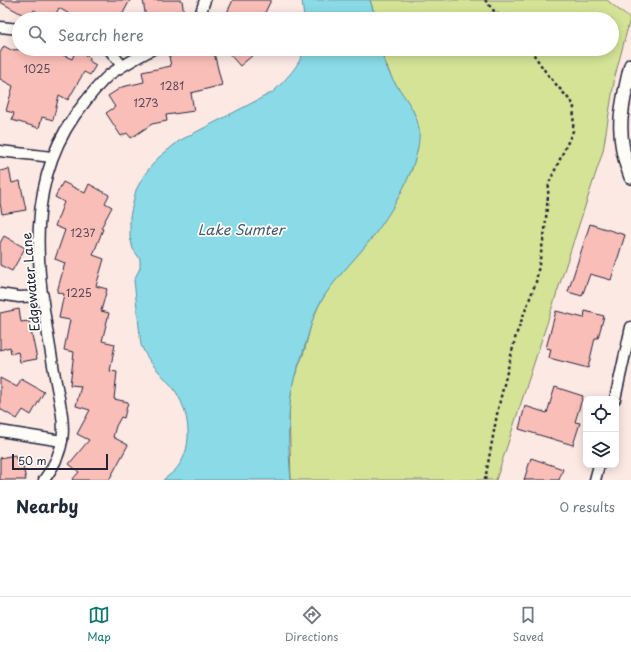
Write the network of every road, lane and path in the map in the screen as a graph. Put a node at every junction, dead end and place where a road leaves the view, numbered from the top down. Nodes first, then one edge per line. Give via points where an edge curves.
1 (205, 0) edge
2 (485, 0) edge
3 (201, 12) edge
4 (495, 12) edge
5 (0, 27) edge
6 (12, 29) edge
7 (116, 56) edge
8 (140, 56) edge
9 (535, 56) edge
10 (631, 65) edge
11 (122, 66) junction
12 (0, 151) edge
13 (52, 157) junction
14 (631, 177) edge
15 (0, 294) edge
16 (43, 296) junction
17 (631, 327) edge
18 (616, 396) edge
19 (0, 431) edge
20 (62, 441) junction
21 (598, 468) edge
22 (44, 480) edge
23 (485, 480) edge
24 (596, 480) edge

1 - 3 street
2 - 4 path
5 - 6 street
7 - 11 street
8 - 11 street, Edgewater Lane
9 - 23 path via 574,105 573,132 549,183 545,230 536,282 516,335 498,409
10 - 14 street via 620,119 620,141
11 - 13 street, Edgewater Lane via 104,81 75,114
12 - 13 street
13 - 16 street, Edgewater Lane via 41,196 38,224 38,255
15 - 16 street via 19,297
16 - 20 street, Edgewater Lane via 54,373 62,408
17 - 18 street
19 - 20 street
20 - 22 street, Edgewater Lane via 54,467
21 - 24 street

